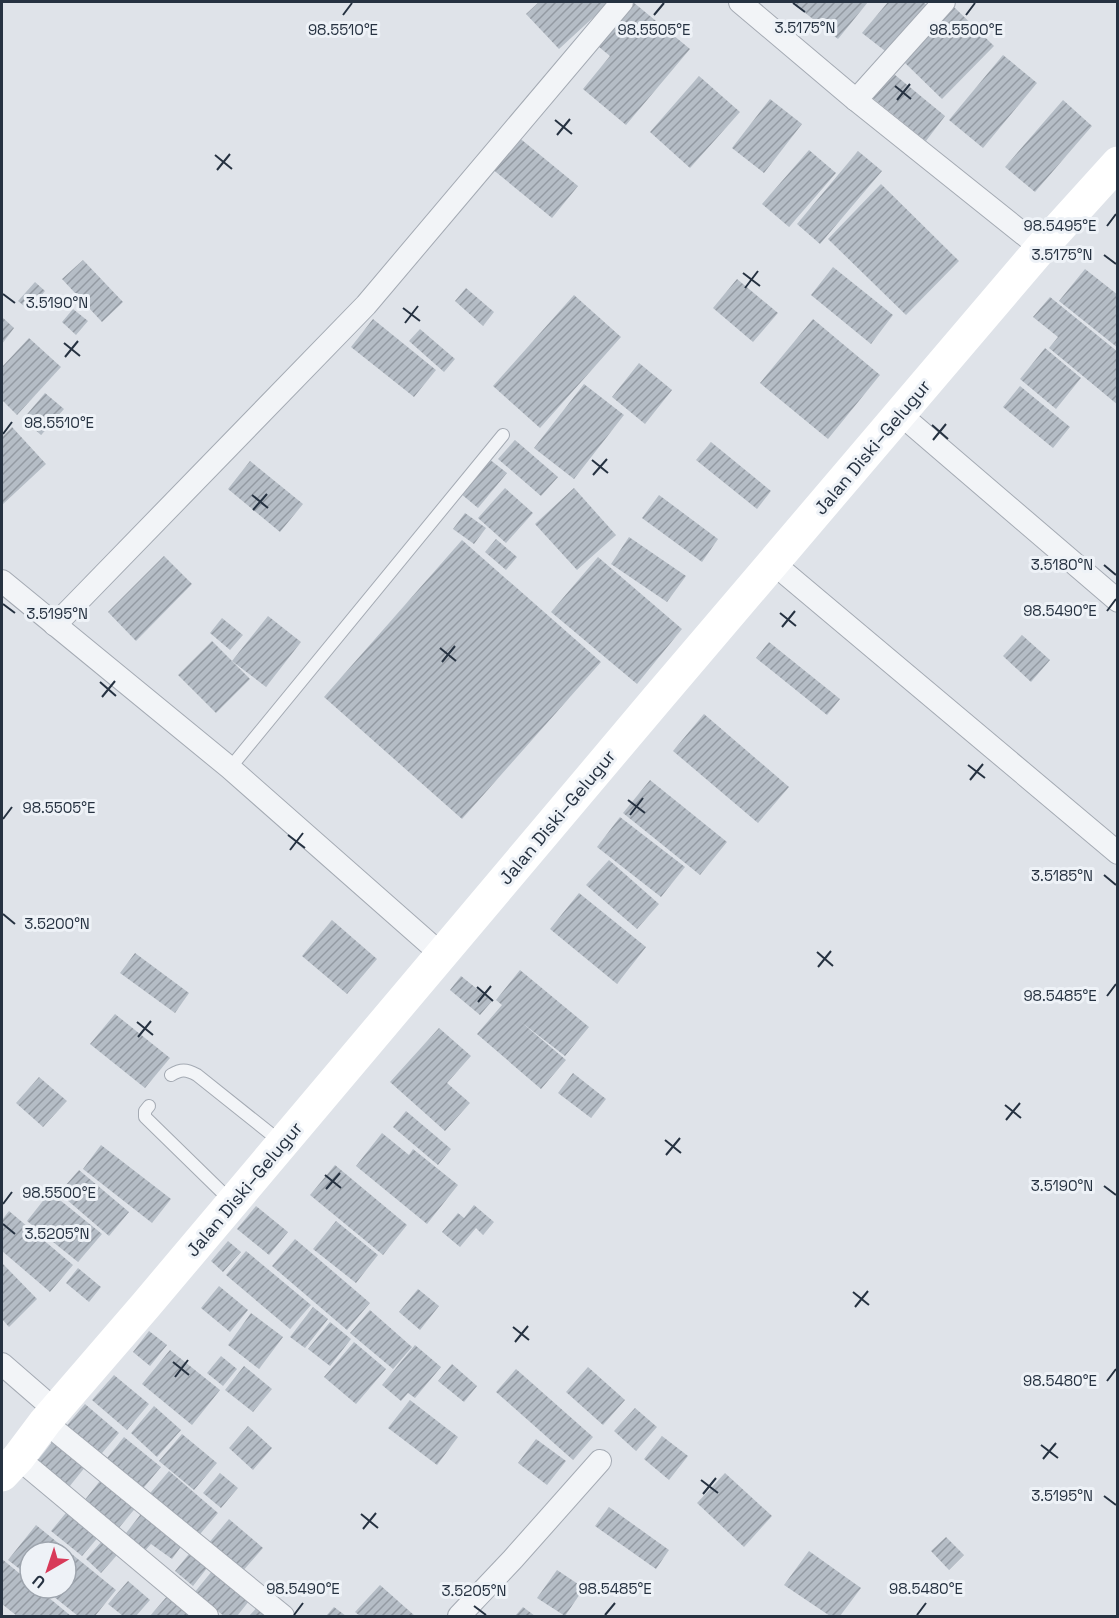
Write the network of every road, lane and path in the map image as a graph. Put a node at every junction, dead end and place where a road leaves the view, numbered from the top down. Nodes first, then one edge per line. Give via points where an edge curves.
1 (622, 2) edge
2 (944, 2) edge
3 (753, 6) edge
4 (856, 100) junction
5 (1118, 163) edge
6 (1041, 248) junction
7 (900, 414) junction
8 (503, 435) dead end
9 (773, 563) junction
10 (2, 581) edge
11 (1118, 601) edge
12 (55, 625) junction
13 (230, 768) junction
14 (1118, 853) edge
15 (441, 954) junction
16 (171, 1075) dead end
17 (148, 1106) dead end
18 (282, 1143) junction
19 (232, 1202) junction
20 (2, 1364) edge
21 (50, 1416) junction
22 (600, 1461) dead end
23 (10, 1466) edge
24 (207, 1617) edge
25 (284, 1617) edge
26 (459, 1617) edge

1 - 12 street via 366,305
2 - 4 street
3 - 4 street
4 - 6 street
5 - 6 main road, Jalan Diski–Gelugur
6 - 7 main road, Jalan Diski–Gelugur
7 - 9 main road, Jalan Diski–Gelugur
7 - 11 street
8 - 13 lane
9 - 14 street
9 - 15 main road, Jalan Diski–Gelugur
10 - 12 street
12 - 13 street
13 - 15 street
15 - 18 main road, Jalan Diski–Gelugur
16 - 18 lane via 180,1070 197,1075
17 - 19 lane via 145,1117
18 - 19 main road, Jalan Diski–Gelugur
19 - 21 main road, Jalan Diski–Gelugur
20 - 21 street
21 - 23 main road, Jalan Diski–Gelugur
21 - 25 street
22 - 26 street
23 - 24 street

